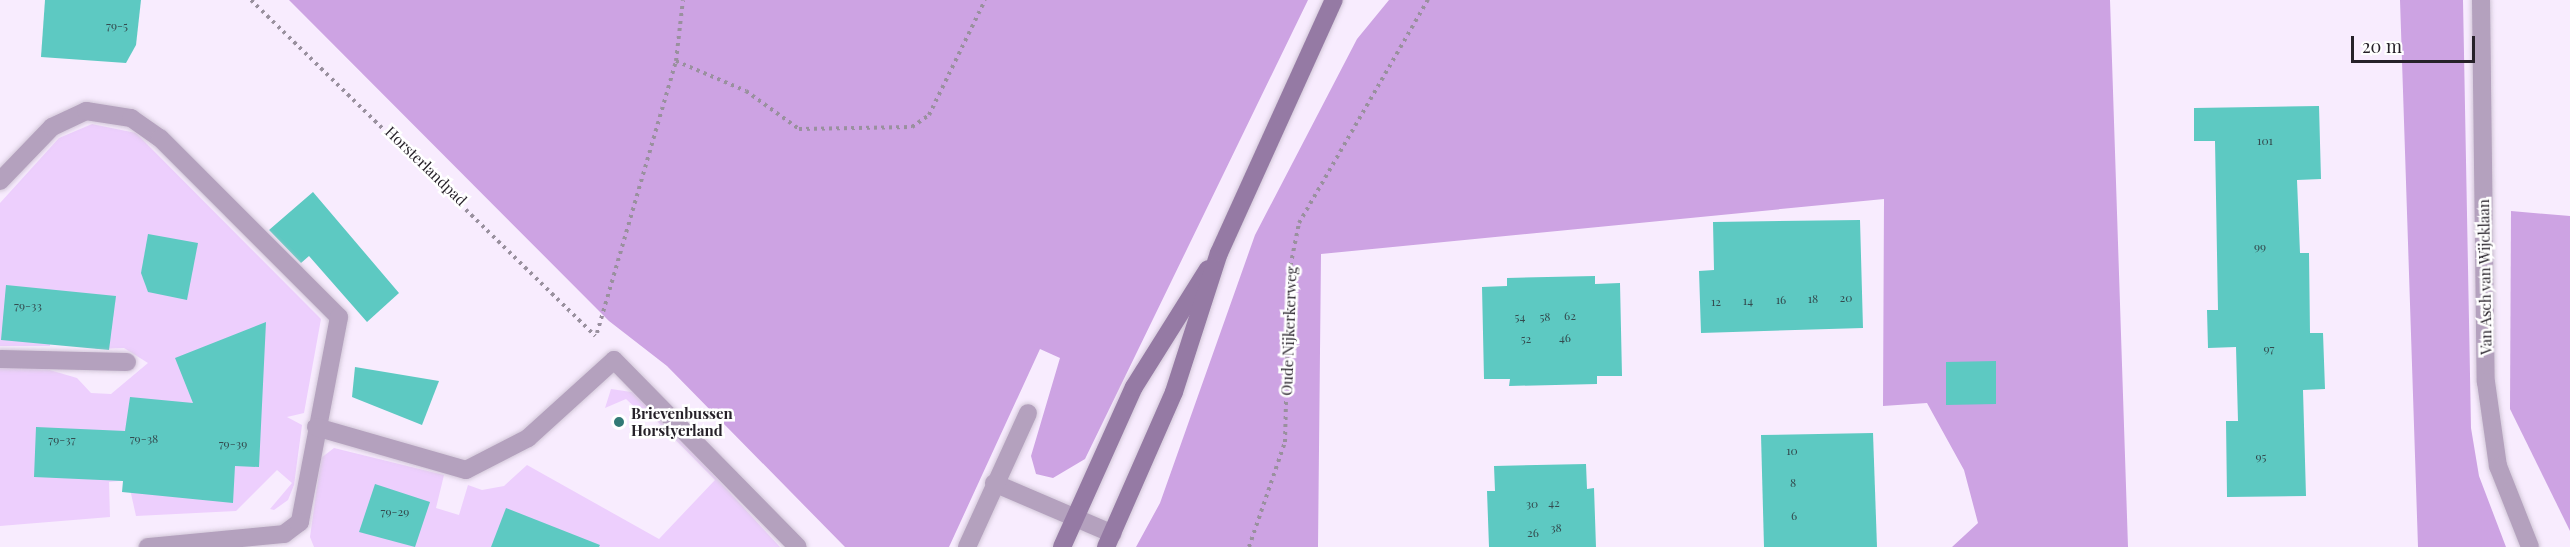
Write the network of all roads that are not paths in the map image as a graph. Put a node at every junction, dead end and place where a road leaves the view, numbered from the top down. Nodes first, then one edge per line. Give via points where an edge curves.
1 (1334, 0) edge
2 (2481, 0) edge
3 (0, 181) edge
4 (1219, 253) junction
5 (0, 359) edge
6 (127, 362) dead end
7 (1028, 413) dead end
8 (316, 427) junction
9 (994, 483) junction
10 (1075, 518) junction
11 (1109, 540) edge
12 (148, 547) edge
13 (798, 547) edge
14 (967, 547) edge
15 (1062, 547) edge
16 (2530, 547) edge

1 - 4 street
2 - 16 street, Van Asch van Wijcklaan via 2486,381 2498,466
3 - 8 street via 52,127 86,111 131,118 160,138 339,317
4 - 10 street via 1134,387
4 - 11 street via 1174,392
5 - 6 street
7 - 9 street
8 - 12 street via 300,522 284,534
8 - 13 street via 466,470 528,438 614,360
9 - 10 street
9 - 14 street
10 - 11 street
10 - 15 street

